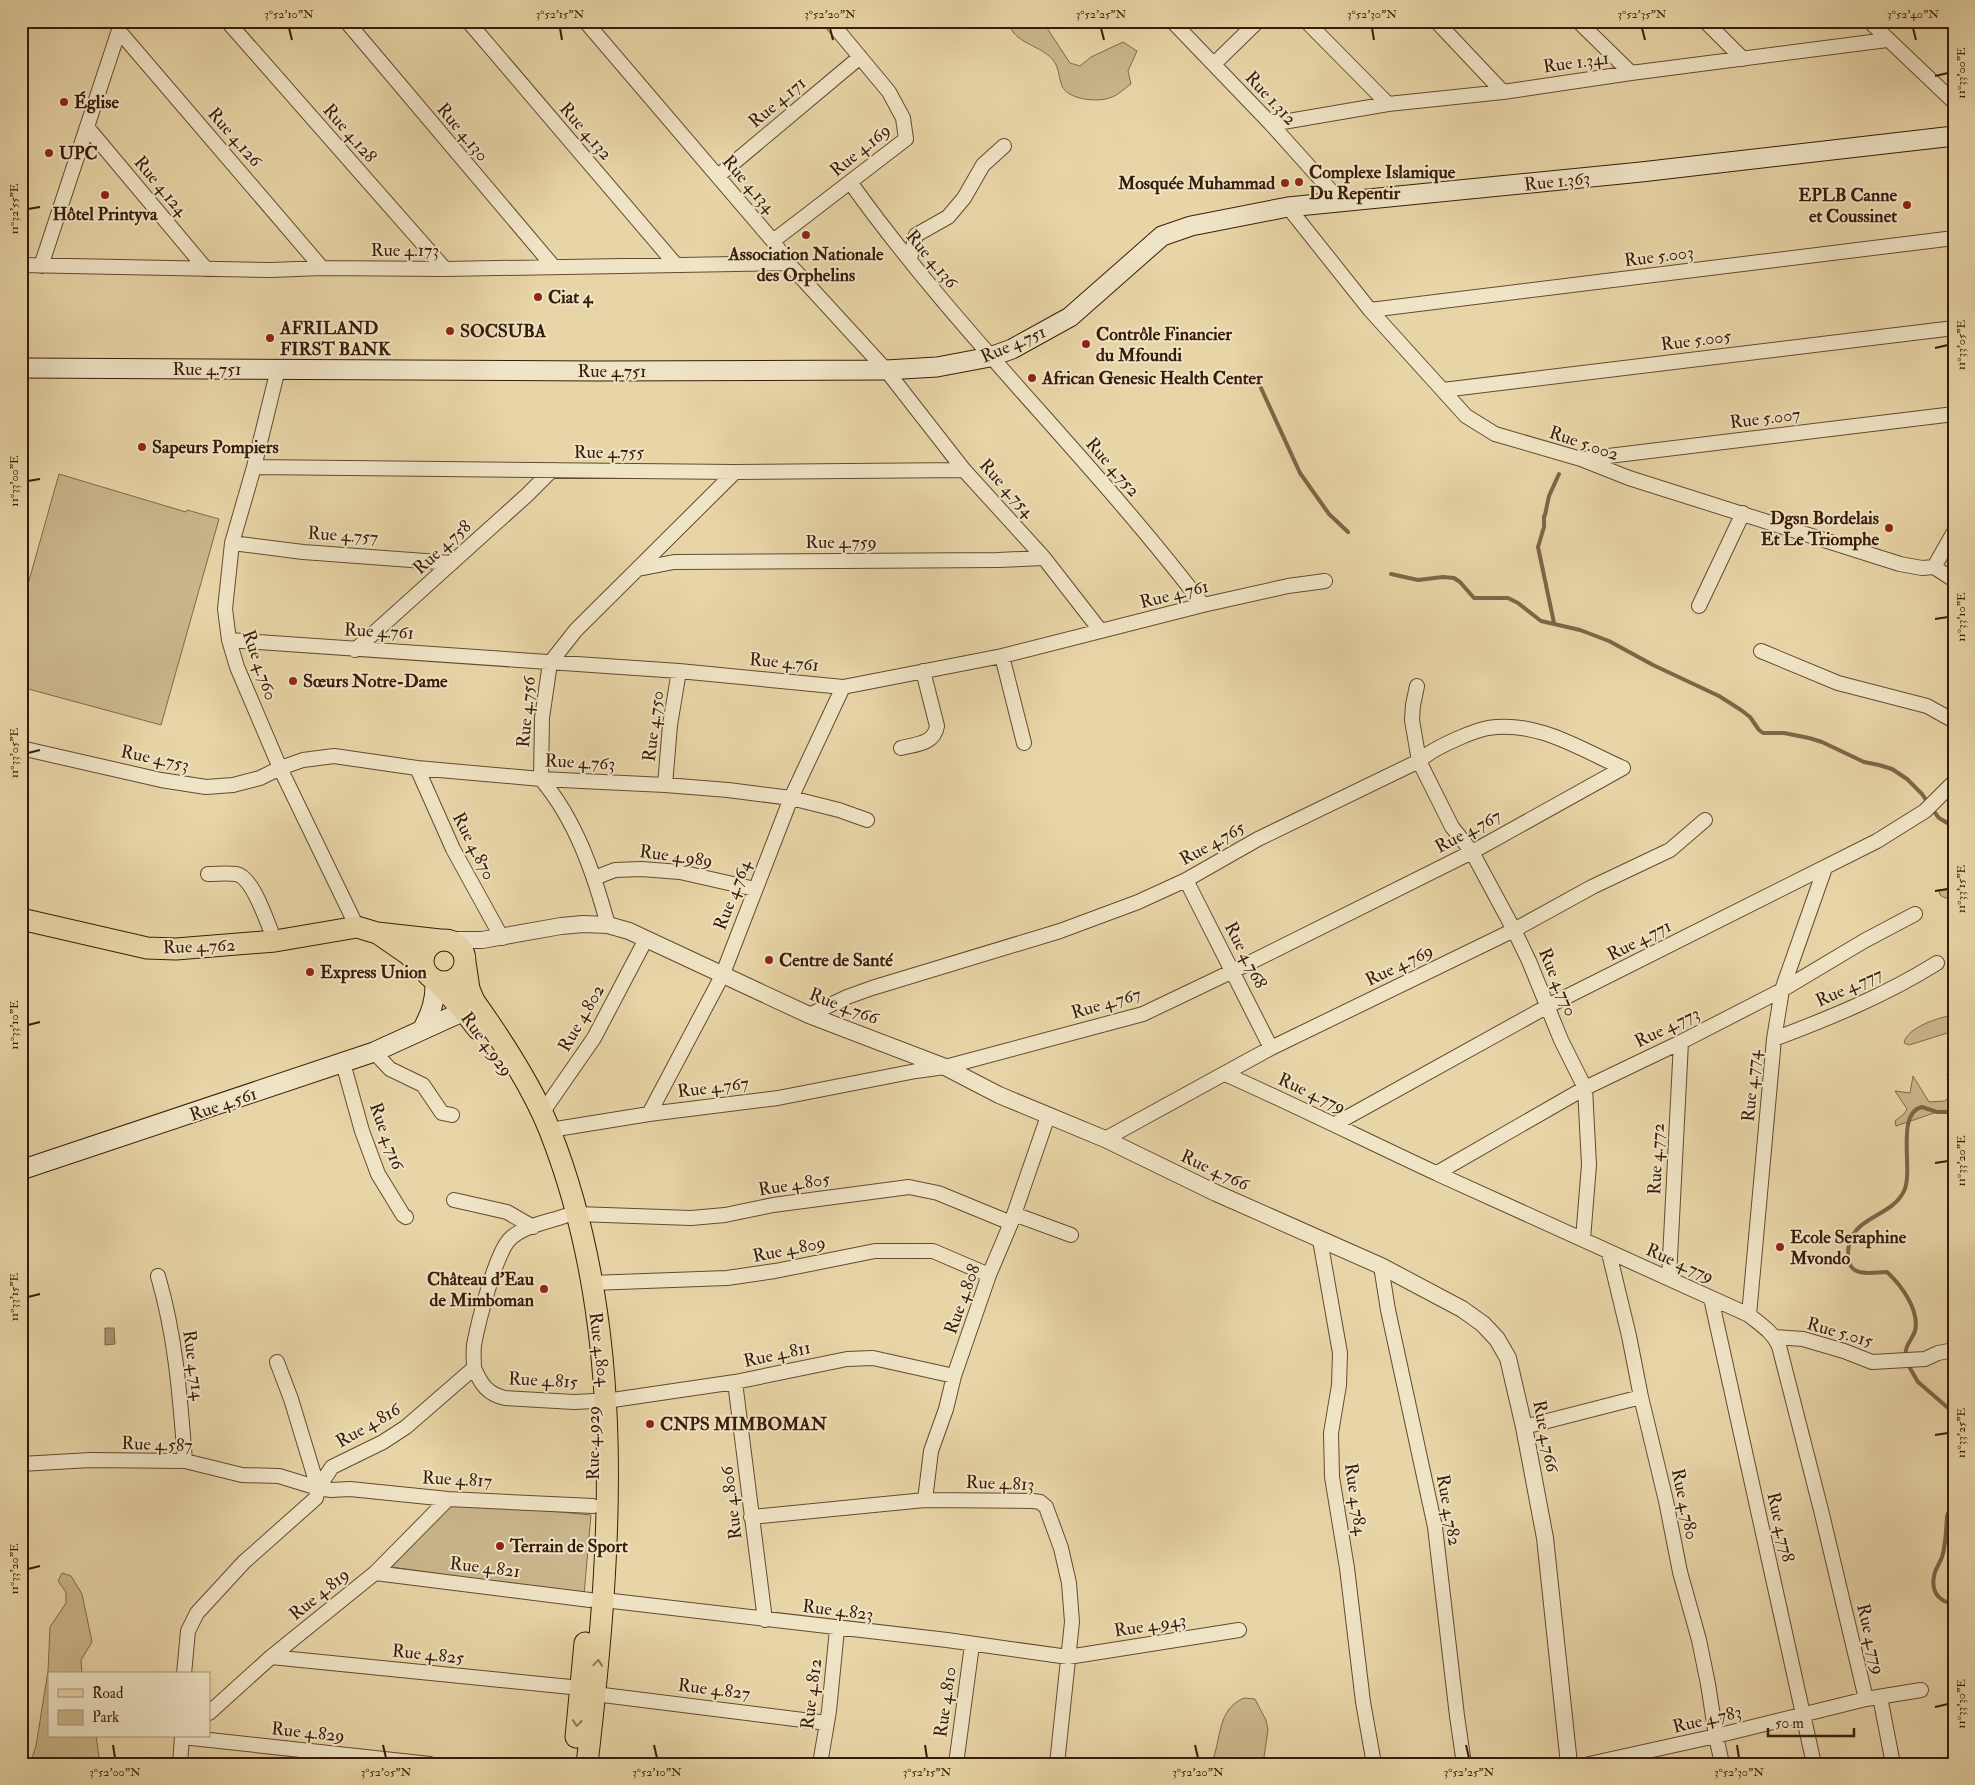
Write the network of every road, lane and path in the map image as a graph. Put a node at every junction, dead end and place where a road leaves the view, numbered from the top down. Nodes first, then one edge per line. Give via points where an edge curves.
1 (227, 21) edge
2 (346, 21) edge
3 (468, 21) edge
4 (585, 21) edge
5 (830, 21) edge
6 (1172, 21) edge
7 (1258, 21) edge
8 (1306, 21) edge
9 (1436, 21) edge
10 (1578, 21) edge
11 (1705, 21) edge
12 (1869, 21) edge
13 (120, 26) edge
14 (1887, 40) junction
15 (860, 57) junction
16 (1742, 59) junction
17 (1214, 64) junction
18 (1630, 73) junction
19 (1503, 92) junction
20 (1954, 102) edge
21 (1388, 104) junction
22 (1271, 124) junction
23 (87, 127) junction
24 (1954, 136) edge
25 (1004, 146) dead end
26 (718, 176) junction
27 (850, 182) junction
28 (1341, 202) junction
29 (1288, 207) junction
30 (1162, 236) joint
31 (1954, 238) edge
32 (773, 240) junction
33 (910, 259) junction
34 (788, 263) junction
35 (676, 264) junction
36 (21, 265) edge
37 (41, 266) junction
38 (553, 266) junction
39 (322, 268) junction
40 (206, 269) junction
41 (445, 269) junction
42 (1370, 310) junction
43 (1954, 328) edge
44 (990, 357) junction
45 (21, 368) edge
46 (278, 369) junction
47 (886, 370) junction
48 (1442, 390) junction
49 (1954, 414) edge
50 (1581, 459) junction
51 (254, 467) junction
52 (552, 470) junction
53 (964, 470) junction
54 (735, 472) junction
55 (1743, 513) junction
56 (1954, 532) edge
57 (232, 542) junction
58 (1044, 558) junction
59 (452, 563) junction
60 (1934, 567) junction
61 (638, 569) junction
62 (1954, 580) edge
63 (1325, 581) dead end
64 (1203, 605) junction
65 (1700, 606) dead end
66 (1100, 630) junction
67 (229, 640) junction
68 (355, 650) junction
69 (1761, 651) dead end
70 (1002, 656) junction
71 (550, 663) junction
72 (679, 671) junction
73 (923, 671) junction
74 (1416, 686) dead end
75 (843, 687) junction
76 (1954, 721) edge
77 (1024, 743) dead end
78 (21, 748) edge
79 (901, 748) dead end
80 (1419, 761) junction
81 (280, 768) junction
82 (417, 768) junction
83 (1623, 768) joint
84 (541, 779) junction
85 (1954, 782) edge
86 (665, 785) junction
87 (791, 798) junction
88 (867, 820) dead end
89 (1706, 820) dead end
90 (1472, 852) junction
91 (1825, 868) junction
92 (208, 874) dead end
93 (594, 878) junction
94 (1186, 880) junction
95 (755, 889) junction
96 (1915, 914) dead end
97 (21, 919) edge
98 (608, 925) junction
99 (367, 930) junction
100 (1514, 930) junction
101 (502, 938) junction
102 (646, 939) junction
103 (443, 940) junction
104 (275, 942) junction
105 (465, 962) junction
106 (1937, 963) dead end
107 (1233, 971) junction
108 (430, 974) junction
109 (722, 976) junction
110 (1782, 990) junction
111 (1548, 1006) junction
112 (464, 1011) junction
113 (809, 1015) junction
114 (422, 1030) junction
115 (1774, 1040) junction
116 (1681, 1042) junction
117 (1271, 1048) junction
118 (374, 1052) junction
119 (343, 1063) junction
120 (945, 1067) junction
121 (1225, 1074) junction
122 (1585, 1088) junction
123 (649, 1114) junction
124 (452, 1115) dead end
125 (1048, 1116) junction
126 (546, 1122) junction
127 (1335, 1124) junction
128 (1105, 1139) junction
129 (21, 1170) edge
130 (1437, 1173) junction
131 (454, 1200) dead end
132 (571, 1215) junction
133 (406, 1217) dead end
134 (1013, 1218) junction
135 (533, 1227) junction
136 (1071, 1235) dead end
137 (1583, 1239) junction
138 (1320, 1240) junction
139 (1609, 1253) junction
140 (1381, 1266) junction
141 (989, 1275) junction
142 (158, 1276) dead end
143 (1669, 1278) junction
144 (591, 1283) junction
145 (1711, 1298) junction
146 (1749, 1316) junction
147 (1775, 1337) junction
148 (1954, 1350) edge
149 (277, 1362) dead end
150 (474, 1368) junction
151 (954, 1376) junction
152 (735, 1382) junction
153 (1641, 1397) junction
154 (600, 1401) junction
155 (1524, 1427) junction
156 (185, 1460) junction
157 (21, 1464) edge
158 (318, 1488) junction
159 (448, 1499) junction
160 (926, 1500) junction
161 (594, 1506) junction
162 (751, 1517) junction
163 (375, 1573) junction
164 (597, 1600) junction
165 (764, 1620) junction
166 (837, 1628) junction
167 (1239, 1630) dead end
168 (972, 1644) junction
169 (271, 1657) junction
170 (1068, 1657) junction
171 (184, 1672) edge
172 (1921, 1690) dead end
173 (588, 1691) junction
174 (1873, 1698) junction
175 (210, 1712) edge
176 (1804, 1714) junction
177 (827, 1723) junction
178 (1716, 1736) junction
179 (183, 1738) edge
180 (201, 1738) edge
181 (180, 1764) edge
182 (430, 1764) edge
183 (573, 1764) edge
184 (587, 1764) edge
185 (820, 1764) edge
186 (956, 1764) edge
187 (1057, 1764) edge
188 (1374, 1764) edge
189 (1464, 1764) edge
190 (1569, 1764) edge
191 (1589, 1764) edge
192 (1722, 1764) edge
193 (1814, 1764) edge
194 (1893, 1764) edge

1 - 41 street, Rue 4.128
2 - 38 street, Rue 4.130
3 - 35 street, Rue 4.132
4 - 26 street, Rue 4.134
5 - 15 street, Rue 4.169
6 - 17 street, Rue 1.312
7 - 17 street
8 - 21 street
9 - 19 street
10 - 18 street
11 - 16 street
12 - 14 street
13 - 23 street
13 - 39 street, Rue 4.126
14 - 16 street, Rue 1.341
14 - 20 street
15 - 26 street, Rue 4.171
15 - 27 street, Rue 4.169 via 889,92 903,118 906,139
16 - 18 street, Rue 1.341
17 - 22 street, Rue 1.312
18 - 19 street, Rue 1.341
19 - 21 street, Rue 1.341
21 - 22 street, Rue 1.341
22 - 28 street, Rue 1.312
23 - 37 street
23 - 40 street, Rue 4.124
24 - 28 main road, Rue 1.363
25 - 33 street via 983,164 964,198 948,217 916,235
26 - 32 street, Rue 4.134
27 - 32 street, Rue 4.169
27 - 33 street, Rue 4.136
28 - 29 main road, Rue 1.363
29 - 30 main road, Rue 1.363 via 1206,222
29 - 42 street, Rue 5.002
30 - 44 main road, Rue 4.751 via 1070,317
31 - 42 street, Rue 5.003
32 - 34 street, Rue 4.134
33 - 44 street, Rue 4.136
34 - 35 street, Rue 4.173
34 - 47 street, Rue 4.134
35 - 38 street, Rue 4.173
36 - 37 street, Rue 4.173
37 - 40 street, Rue 4.173
38 - 41 street, Rue 4.173
39 - 40 street, Rue 4.173
39 - 41 street, Rue 4.173
42 - 48 street, Rue 5.002
43 - 48 street, Rue 5.005
44 - 47 main road, Rue 4.751 via 937,367
44 - 64 street, Rue 4.752 via 1096,476
45 - 46 main road, Rue 4.751
46 - 47 main road, Rue 4.751
46 - 51 street, Rue 4.760
47 - 53 street, Rue 4.754
48 - 50 street, Rue 5.002 via 1466,416 1495,434
49 - 50 street, Rue 5.007
50 - 55 street, Rue 5.002 via 1629,478
51 - 52 street, Rue 4.755
51 - 57 street, Rue 4.760
52 - 54 street, Rue 4.755
52 - 59 street, Rue 4.758
53 - 54 street, Rue 4.755
53 - 58 street, Rue 4.754
54 - 61 street, Rue 4.756
55 - 60 street, Rue 5.002 via 1900,564
55 - 65 street
56 - 60 street
57 - 59 street, Rue 4.757 via 303,552
57 - 67 street, Rue 4.760 via 225,609
58 - 61 street, Rue 4.759 via 674,562
58 - 66 street, Rue 4.754
59 - 68 street, Rue 4.758
60 - 62 street, Rue 5.002
61 - 71 street, Rue 4.756 via 576,630
63 - 64 street, Rue 4.761
64 - 66 street, Rue 4.761
66 - 70 street, Rue 4.761
67 - 68 street, Rue 4.761
67 - 81 street, Rue 4.760 via 237,667
68 - 71 street, Rue 4.761 via 455,654
69 - 76 street via 1838,683 1927,706
70 - 73 street, Rue 4.761
70 - 77 street
71 - 72 street, Rue 4.761
71 - 84 street, Rue 4.756 via 542,718
72 - 75 street, Rue 4.761
72 - 86 street, Rue 4.750
73 - 75 street, Rue 4.761
73 - 79 street via 937,726 935,734 931,740
74 - 80 street, Rue 4.770 via 1412,720
75 - 87 street, Rue 4.764
78 - 81 street, Rue 4.753 via 206,787 233,785 260,778
80 - 83 street, Rue 4.765 via 1430,752 1467,735 1486,728 1508,726 1535,730 1568,741
80 - 90 street, Rue 4.770 via 1452,827
80 - 94 street, Rue 4.765 via 1258,839
81 - 82 street, Rue 4.763 via 303,760 334,756
81 - 99 street, Rue 4.760
82 - 84 street, Rue 4.763
82 - 101 street, Rue 4.870 via 453,849
83 - 90 street, Rue 4.767
84 - 86 street, Rue 4.763
84 - 93 street via 567,815
85 - 91 street, Rue 4.771 via 1925,811 1902,827
86 - 87 street, Rue 4.763
87 - 88 street, Rue 4.763
87 - 95 street, Rue 4.764
89 - 100 street, Rue 4.769 via 1670,850 1592,887
90 - 100 street, Rue 4.770
90 - 107 street, Rue 4.767
91 - 110 street, Rue 4.774
91 - 111 street, Rue 4.771
92 - 104 street via 237,874 246,879
93 - 95 street, Rue 4.989 via 615,870 641,869 680,872
93 - 98 street
94 - 107 street, Rue 4.768
94 - 113 street, Rue 4.765 via 1060,931 872,988
95 - 109 street, Rue 4.764
96 - 110 street, Rue 4.773 via 1864,940
97 - 104 main road, Rue 4.762 via 147,948
98 - 101 street, Rue 4.766 via 561,926
98 - 102 street, Rue 4.766
99 - 103 main road, Rue 4.762
99 - 104 main road, Rue 4.762
99 - 108 main road, Rue 4.929 via 408,954
100 - 111 street, Rue 4.770
100 - 117 street, Rue 4.769
101 - 103 street, Rue 4.766
101 - 105 street, Rue 4.766 via 480,949
102 - 109 street, Rue 4.766
102 - 126 street, Rue 4.802
103 - 105 main road via 458,945
103 - 108 main road via 425,950 423,956
105 - 108 main road via 455,979 442,982
105 - 126 main road, Rue 4.804 via 474,1001
106 - 115 street, Rue 4.777 via 1873,998
107 - 117 street, Rue 4.768
107 - 120 street, Rue 4.767 via 1143,1014
108 - 112 main road, Rue 4.929
108 - 114 main road via 436,995
109 - 113 street, Rue 4.766
109 - 123 street, Rue 4.764
110 - 115 street, Rue 4.774
110 - 116 street, Rue 4.773
111 - 122 street, Rue 4.770
111 - 127 street, Rue 4.771
112 - 114 main road, Rue 4.561
112 - 132 main road, Rue 4.929 via 501,1059 535,1123
113 - 120 street, Rue 4.766
114 - 118 main road, Rue 4.561
115 - 146 street, Rue 4.774
116 - 122 street, Rue 4.773
116 - 143 street, Rue 4.772
117 - 121 street, Rue 4.769
118 - 119 main road, Rue 4.561
118 - 124 street via 390,1068 422,1084 442,1113
119 - 129 main road, Rue 4.561
119 - 133 street, Rue 4.716 via 378,1174
120 - 123 street, Rue 4.767 via 778,1098
120 - 125 street, Rue 4.766
121 - 127 street, Rue 4.779
121 - 128 street, Rue 4.769
122 - 130 street, Rue 4.773
122 - 137 street, Rue 4.770 via 1589,1165
123 - 126 street, Rue 4.767
125 - 128 street, Rue 4.766
125 - 134 street, Rue 4.808
126 - 132 main road, Rue 4.804 via 566,1174
127 - 130 street, Rue 4.779
128 - 138 street, Rue 4.766
130 - 137 street, Rue 4.779
131 - 135 street via 507,1212
132 - 134 street, Rue 4.805 via 691,1218 910,1187
132 - 135 street
132 - 144 main road, Rue 4.804
132 - 154 main road, Rue 4.929
134 - 136 street, Rue 4.805
134 - 141 street, Rue 4.808
135 - 150 street via 517,1234 503,1250 489,1288 474,1347
137 - 139 street, Rue 4.779
138 - 140 street, Rue 4.766
138 - 188 street, Rue 4.784 via 1340,1354 1339,1385 1331,1433 1332,1477
139 - 143 street, Rue 4.779
139 - 153 street, Rue 4.780
140 - 155 street, Rue 4.766 via 1462,1309 1498,1339 1508,1358
140 - 189 street, Rue 4.782 via 1435,1527
141 - 144 street, Rue 4.809 via 933,1252 875,1251 727,1278
141 - 151 street, Rue 4.808
142 - 156 street, Rue 4.714 via 179,1376
143 - 145 street, Rue 4.779
144 - 154 main road, Rue 4.804
145 - 146 street, Rue 4.779
145 - 176 street, Rue 4.778
146 - 147 street, Rue 4.779
147 - 148 street, Rue 5.015 via 1803,1339 1872,1362 1924,1359
147 - 174 street, Rue 4.779
149 - 158 street
150 - 154 street, Rue 4.815 via 486,1390 495,1396 566,1402
150 - 158 street, Rue 4.816 via 406,1427 332,1467
151 - 152 street, Rue 4.811 via 862,1357
151 - 160 street, Rue 4.808 via 931,1452
152 - 154 street, Rue 4.811
152 - 162 street, Rue 4.806
153 - 155 street
153 - 178 street, Rue 4.780 via 1680,1572 1699,1640
154 - 161 main road, Rue 4.929
154 - 164 main road, Rue 4.804 via 607,1520
155 - 190 street, Rue 4.766 via 1545,1538
156 - 157 street, Rue 4.587
156 - 158 street, Rue 4.587 via 242,1475 279,1476
158 - 159 street, Rue 4.817
158 - 171 street, Rue 4.816 via 316,1498 244,1562 197,1614 188,1631
159 - 161 street, Rue 4.817
159 - 163 street, Rue 4.819
160 - 162 street, Rue 4.813
160 - 170 street, Rue 4.813 via 1033,1501 1046,1507 1069,1583 1072,1622
161 - 164 main road, Rue 4.929
162 - 165 street, Rue 4.806
163 - 164 street, Rue 4.821
163 - 169 street, Rue 4.819
164 - 165 street, Rue 4.823
164 - 173 main road, Rue 4.804
165 - 166 street, Rue 4.823
166 - 168 street, Rue 4.823
166 - 177 street, Rue 4.812
167 - 170 street, Rue 4.943
168 - 170 street, Rue 4.823
168 - 186 street, Rue 4.810
169 - 173 street, Rue 4.825
169 - 175 street, Rue 4.819
170 - 187 street, Rue 4.813
172 - 174 street, Rue 4.783
173 - 177 street, Rue 4.827
173 -> 183 main road
173 - 184 main road, Rue 4.804
174 - 176 street, Rue 4.783
174 - 194 street, Rue 4.779
176 - 178 street, Rue 4.783
176 - 193 street, Rue 4.778
177 - 185 street, Rue 4.812
178 - 191 street, Rue 4.783
178 - 192 street, Rue 4.780
179 - 181 street
180 - 182 street, Rue 4.829

